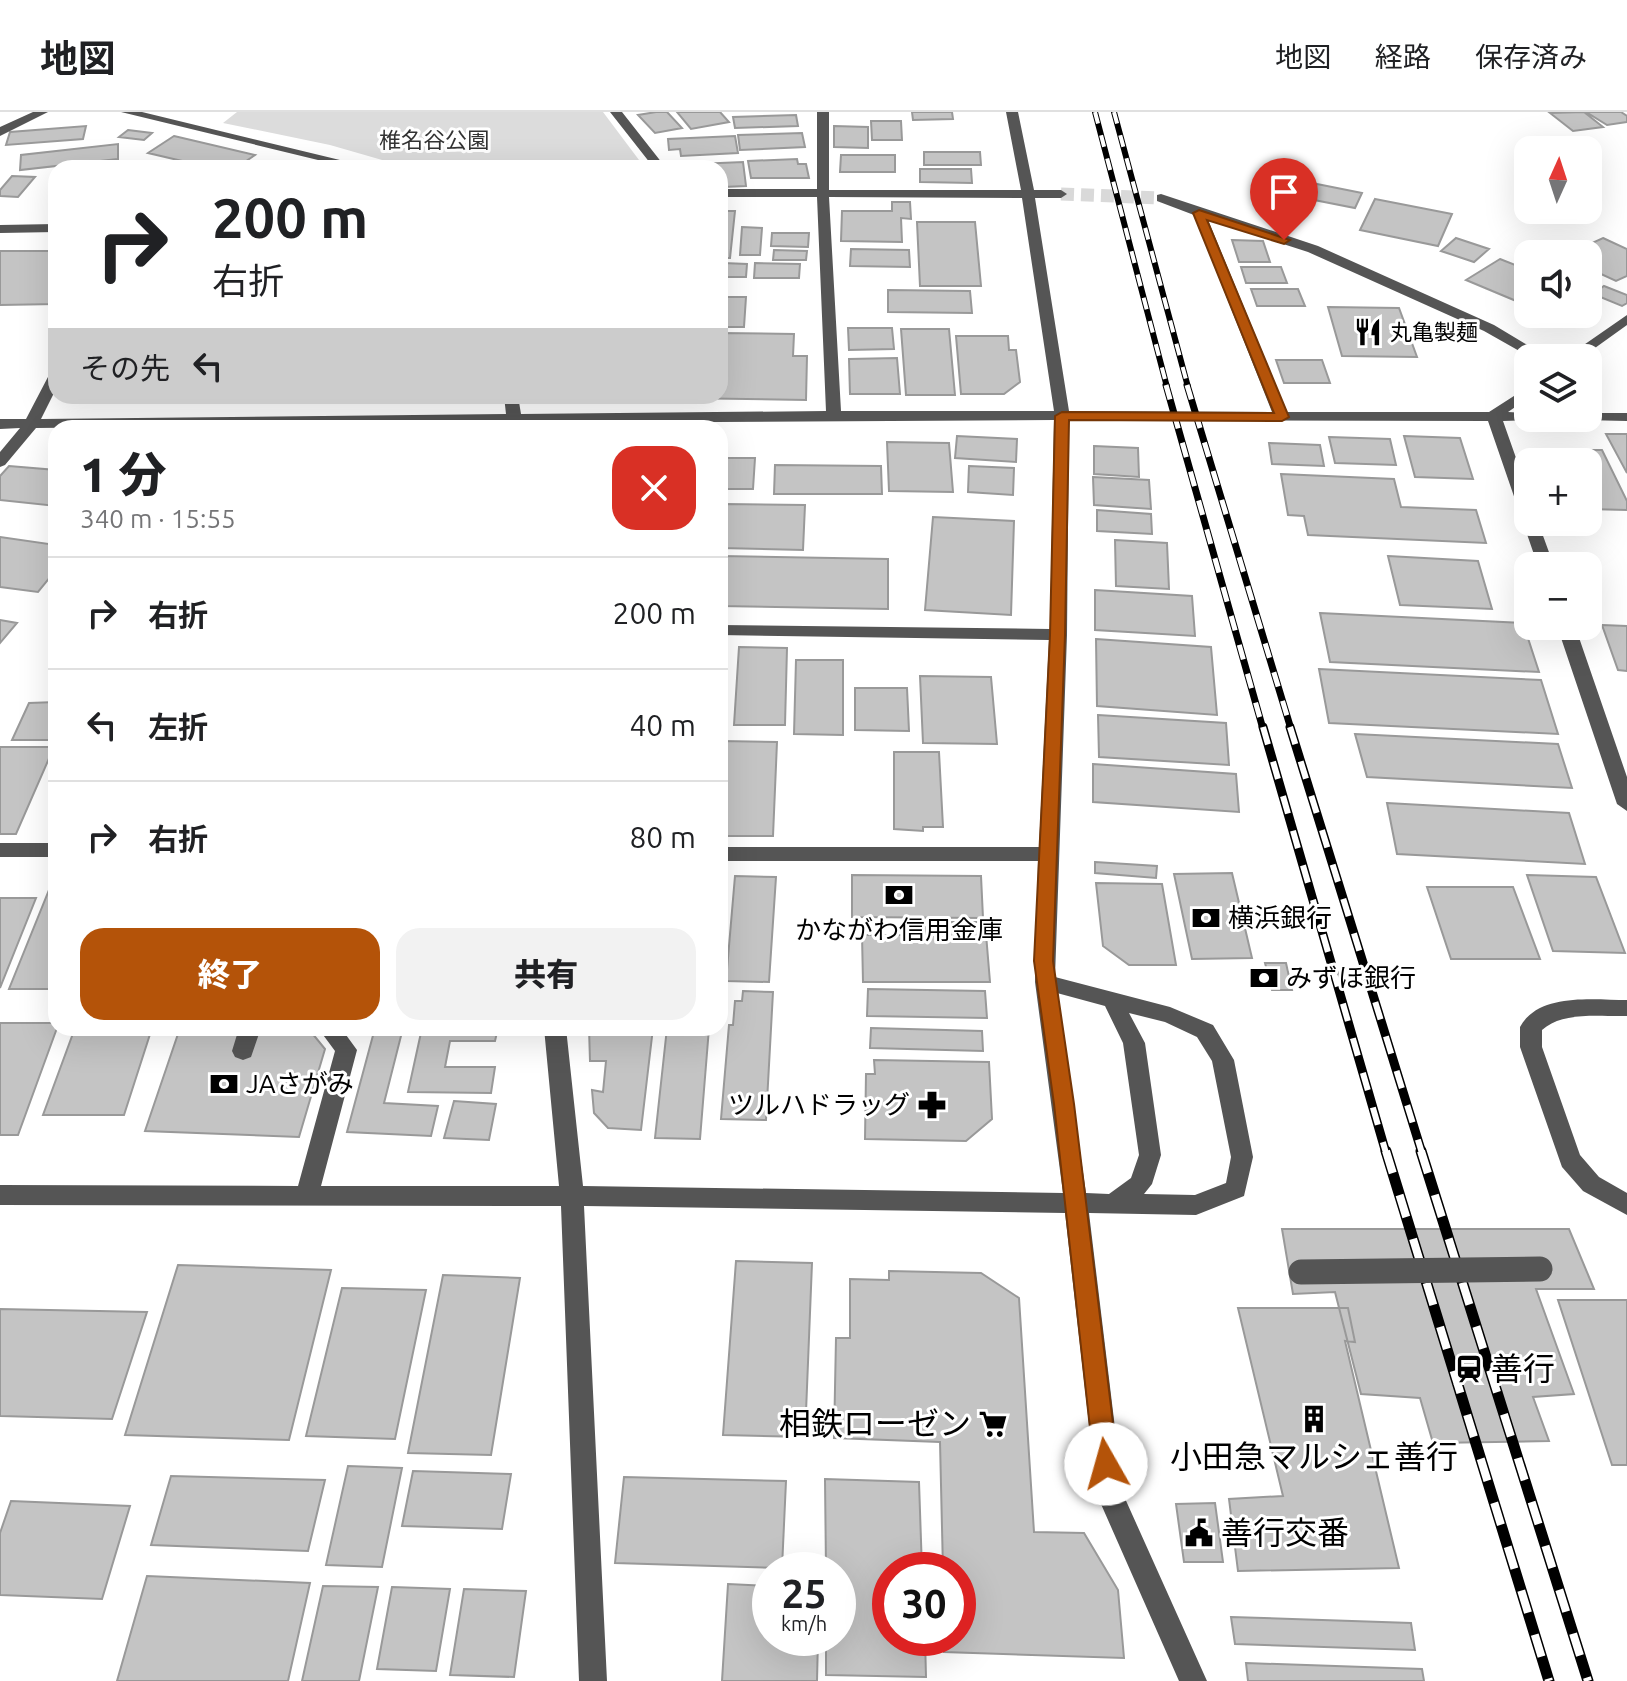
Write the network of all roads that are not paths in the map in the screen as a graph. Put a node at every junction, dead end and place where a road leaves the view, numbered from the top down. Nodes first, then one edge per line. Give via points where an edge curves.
1 (42, 112) edge
2 (127, 112) edge
3 (616, 112) edge
4 (823, 112) edge
5 (1012, 112) edge
6 (0, 132) edge
7 (333, 160) edge
8 (654, 160) edge
9 (728, 193) edge
10 (823, 194) junction
11 (1028, 194) junction
12 (1061, 194) tunnel mouth
13 (1161, 198) tunnel mouth
14 (1199, 213) junction
15 (48, 228) edge
16 (0, 229) edge
17 (1627, 319) edge
18 (1517, 344) edge
19 (1592, 344) edge
20 (48, 391) edge
21 (1514, 401) edge
22 (834, 415) junction
23 (1062, 416) junction
24 (1494, 416) junction
25 (1282, 417) junction
26 (1514, 417) edge
27 (1602, 417) edge
28 (1627, 417) edge
29 (634, 420) edge
30 (0, 424) edge
31 (31, 424) junction
32 (48, 424) edge
33 (0, 462) edge
34 (1514, 474) edge
35 (728, 630) edge
36 (1058, 635) junction
37 (1571, 640) edge
38 (1627, 804) edge
39 (0, 850) edge
40 (48, 850) edge
41 (728, 854) edge
42 (1047, 854) junction
43 (1045, 982) junction
44 (1112, 999) junction
45 (1627, 1008) edge
46 (248, 1036) edge
47 (335, 1036) edge
48 (556, 1036) edge
49 (243, 1051) dead end
50 (0, 1195) edge
51 (307, 1196) junction
52 (572, 1196) junction
53 (1075, 1204) junction
54 (1113, 1204) junction
55 (1627, 1205) edge
56 (1540, 1269) dead end
57 (1301, 1272) dead end
58 (593, 1681) edge
59 (1193, 1681) edge

1 - 6 street
2 - 7 street
3 - 8 street
4 - 10 street
5 - 11 street
9 - 10 street
10 - 11 street
10 - 22 street
11 - 12 street
11 - 23 street
13 - 14 street
14 - 18 street via 1313,249
14 - 25 street
15 - 16 street
17 - 19 street
20 - 31 street
21 - 24 street
22 - 23 street
22 - 29 street
23 - 25 street
23 - 36 street
24 - 25 street
24 - 26 street
24 - 34 street
27 - 28 street
30 - 31 street
31 - 32 street
31 - 33 street
35 - 36 street
36 - 42 street
37 - 38 street
39 - 40 street
41 - 42 street
42 - 43 street
43 - 44 street
43 - 53 street
44 - 54 street via 1134,1043 1150,1155 1140,1184
44 - 54 street via 1205,1031 1223,1060 1242,1157 1236,1189 1196,1205
45 - 55 street via 1545,1014 1531,1027 1531,1047 1570,1160 1591,1184
46 - 49 street
47 - 51 street via 346,1050
48 - 52 street
50 - 51 street
51 - 52 street
52 - 53 street
52 - 58 street
53 - 54 street
53 - 59 street via 1110,1495
56 - 57 street, bridge

